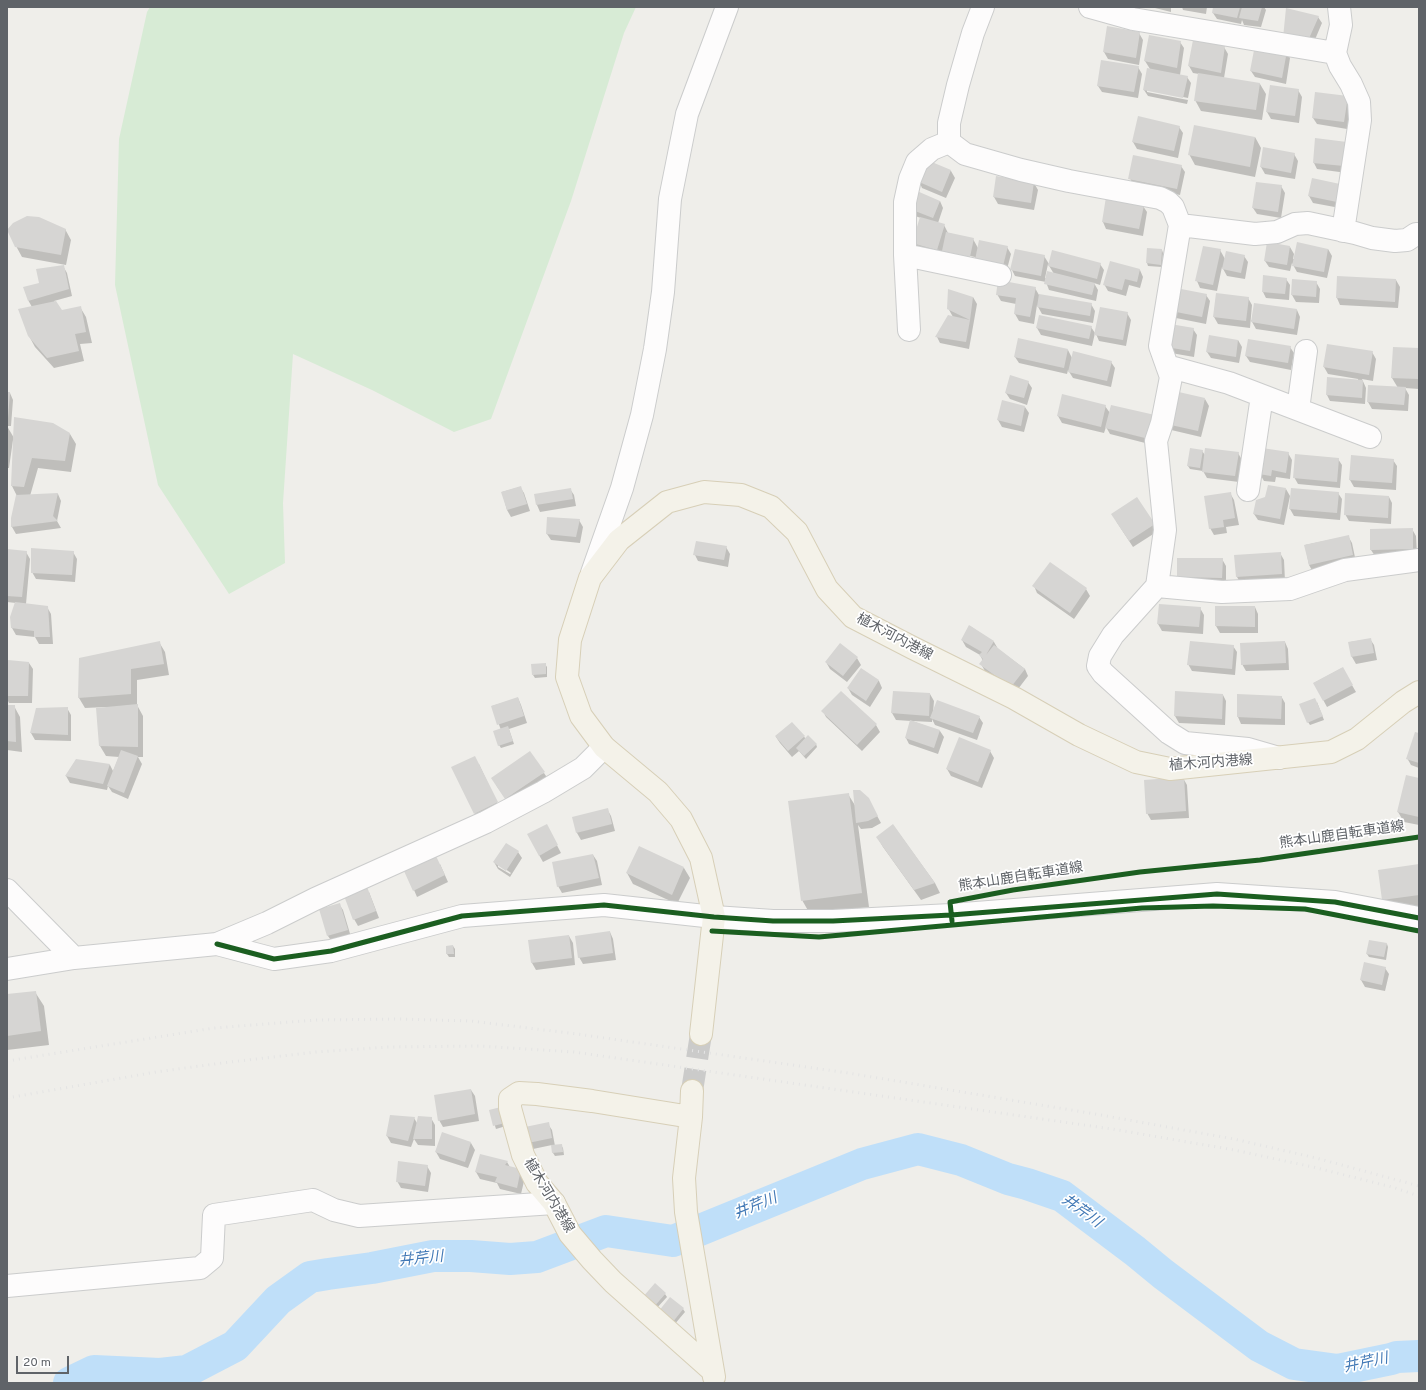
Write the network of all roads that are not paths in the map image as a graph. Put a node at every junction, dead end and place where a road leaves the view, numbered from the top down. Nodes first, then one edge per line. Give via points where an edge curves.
1 (728, 7) edge
2 (983, 7) edge
3 (1090, 7) edge
4 (1338, 7) edge
5 (1335, 53) junction
6 (949, 142) junction
7 (1180, 225) junction
8 (1343, 231) junction
9 (1419, 234) edge
10 (905, 255) junction
11 (1000, 275) dead end
12 (909, 330) dead end
13 (1306, 352) dead end
14 (1167, 366) junction
15 (1262, 396) junction
16 (1298, 409) junction
17 (1370, 437) dead end
18 (1248, 490) dead end
19 (1419, 560) edge
20 (590, 578) junction
21 (1157, 586) junction
22 (1419, 692) edge
23 (604, 747) junction
24 (1281, 758) junction
25 (7, 890) edge
26 (714, 917) junction
27 (1419, 918) edge
28 (217, 944) junction
29 (74, 958) junction
30 (7, 969) edge
31 (701, 1034) tunnel mouth
32 (692, 1091) tunnel mouth
33 (691, 1117) junction
34 (554, 1203) junction
35 (7, 1286) edge
36 (714, 1377) edge

1 - 20 street via 687,114 670,199 662,299 642,415 622,488
2 - 6 street via 958,85 949,123
3 - 5 street via 1133,19
4 - 5 street via 1341,25
5 - 8 street via 1359,102 1360,120
6 - 7 street via 965,154 1021,170 1160,198 1173,207
6 - 10 street via 932,148 917,162 910,179 906,202
7 - 8 street via 1254,234 1277,232 1295,224 1308,223
7 - 14 street via 1160,346
8 - 9 street via 1395,241 1406,240
10 - 11 street
10 - 12 street
13 - 16 street
14 - 15 street via 1229,383
14 - 21 street via 1171,377 1156,441 1165,530
15 - 16 street
15 - 18 street
16 - 17 street
19 - 21 street via 1345,570 1290,589 1222,592
20 - 23 main road, 植木河内港線 via 570,640 567,677 581,716
20 - 24 main road, 植木河内港線 via 619,540 667,502 704,492 741,496 771,507 797,532 827,589 853,617 1014,698 1079,736 1136,762 1170,769
21 - 24 street via 1113,635 1100,656 1098,666 1103,673 1169,733 1185,743 1248,749
22 - 24 main road, 植木河内港線 via 1357,739 1332,752
23 - 26 main road, 植木河内港線 via 658,792 681,819 700,858
23 - 28 street via 583,768 486,822 315,899 267,924
25 - 29 street
26 - 27 street via 773,921 833,921 951,915 1217,894 1335,902
26 - 28 street via 604,905 462,916 331,951 274,958
26 - 31 main road, 植木河内港線
28 - 29 street
29 - 30 street
32 - 33 main road, 植木河内港線
33 - 34 main road, 植木河内港線 via 592,1101 519,1093 510,1099 510,1108 523,1156 537,1183
33 - 36 main road, 植木河内港線 via 684,1178 686,1212
34 - 35 street via 359,1216 334,1210 313,1200 214,1215 212,1258 200,1268
34 - 36 main road, 植木河内港線 via 570,1234 612,1282

